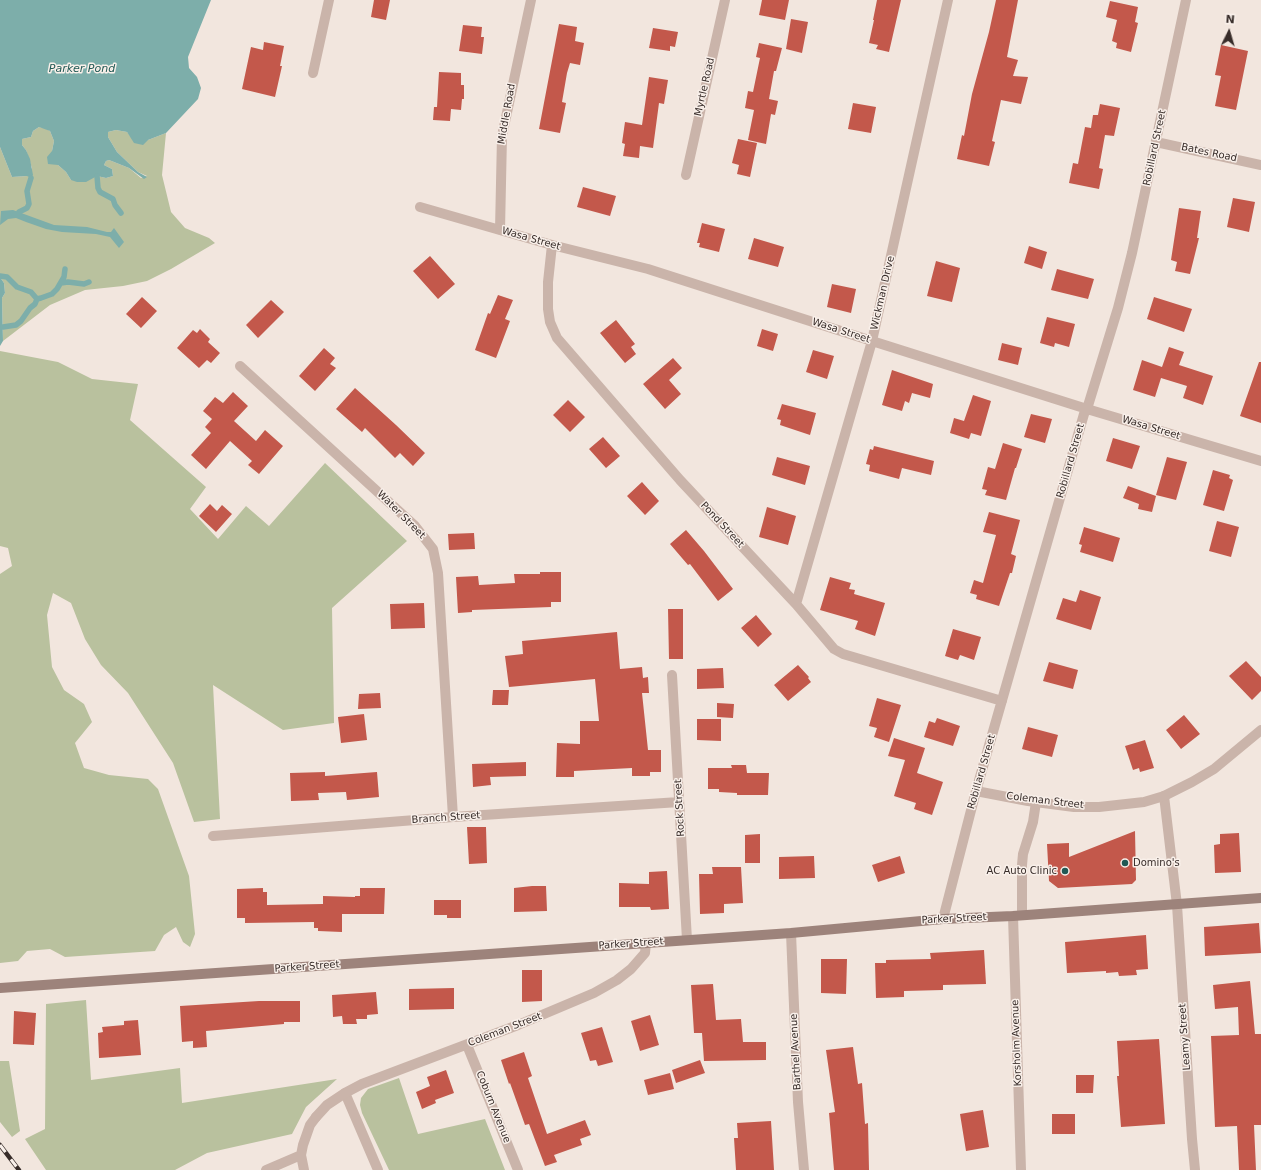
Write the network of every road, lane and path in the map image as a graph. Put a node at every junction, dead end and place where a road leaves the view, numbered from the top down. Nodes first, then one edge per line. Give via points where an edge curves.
1 (329, 0) edge
2 (531, 0) edge
3 (725, 0) edge
4 (948, 0) edge
5 (1186, 0) edge
6 (313, 73) dead end
7 (1156, 142) junction
8 (1261, 165) edge
9 (686, 175) dead end
10 (420, 207) dead end
11 (500, 230) junction
12 (552, 246) junction
13 (872, 341) junction
14 (240, 366) dead end
15 (1087, 409) junction
16 (1261, 461) edge
17 (796, 604) junction
18 (672, 675) dead end
19 (1002, 701) junction
20 (1261, 730) edge
21 (976, 791) junction
22 (1164, 796) junction
23 (680, 802) junction
24 (1036, 802) junction
25 (453, 817) junction
26 (213, 836) dead end
27 (1261, 898) edge
28 (1176, 905) junction
29 (1017, 916) junction
30 (943, 919) junction
31 (791, 933) junction
32 (688, 940) junction
33 (646, 943) junction
34 (0, 988) edge
35 (467, 1045) junction
36 (345, 1093) junction
37 (302, 1155) junction
38 (266, 1170) edge
39 (304, 1170) edge
40 (378, 1170) edge
41 (518, 1170) edge
42 (804, 1170) edge
43 (1021, 1170) edge
44 (1195, 1170) edge

1 - 6 street
2 - 11 street, Middle Road via 502,136
3 - 9 street, Myrtle Road
4 - 13 street, Wickman Drive
5 - 7 street, Robillard Street
7 - 8 street, Bates Road
7 - 15 street, Robillard Street via 1116,315
10 - 11 street, Wasa Street
11 - 12 street, Wasa Street
12 - 13 street, Wasa Street via 648,269
12 - 17 street, Pond Street via 548,309 557,338 680,480
13 - 15 street, Wasa Street
13 - 17 street, Wickman Drive
14 - 25 street, Water Street via 416,526 433,549 438,573
15 - 16 street, Wasa Street
15 - 19 street, Robillard Street
17 - 19 street, Pond Street via 824,639 839,653
18 - 23 street, Rock Street
19 - 21 street, Robillard Street
20 - 22 street, Coleman Street via 1214,769
21 - 24 street, Coleman Street
21 - 30 street, Robillard Street
22 - 24 street, Coleman Street via 1144,802 1099,807
22 - 28 street, Leamy Street
23 - 25 street, Branch Street
23 - 32 street, Rock Street
24 - 29 street, Korsholm Avenue via 1023,854
25 - 26 street, Branch Street
27 - 28 main road, Parker Street
28 - 29 main road, Parker Street
28 - 44 street, Leamy Street
29 - 30 main road, Parker Street
29 - 43 street, Korsholm Avenue
30 - 31 main road, Parker Street
31 - 32 main road, Parker Street
31 - 42 street, Barthel Avenue via 798,1102
32 - 33 main road, Parker Street
33 - 34 main road, Parker Street
33 - 35 street, Coleman Street via 642,958 611,984 568,1005
35 - 36 street, Coleman Street via 362,1084
35 - 41 street, Coburn Avenue
36 - 37 street, Coleman Street via 327,1105 310,1125
36 - 40 street
37 - 38 street
37 - 39 street, Coleman Street

